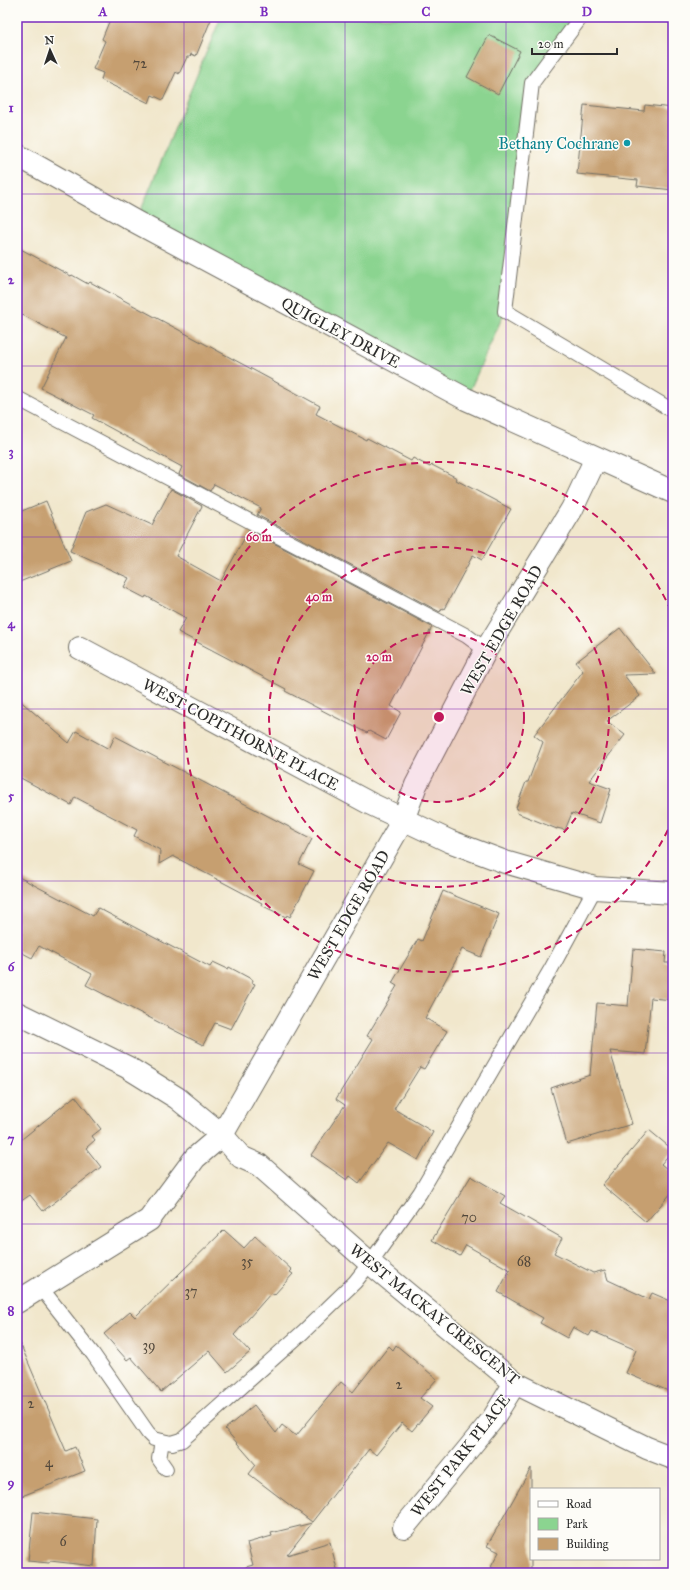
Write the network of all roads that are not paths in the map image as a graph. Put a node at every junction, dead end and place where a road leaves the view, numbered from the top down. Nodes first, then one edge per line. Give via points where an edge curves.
1 (581, 17) edge
2 (17, 155) edge
3 (17, 398) edge
4 (673, 411) edge
5 (596, 458) junction
6 (673, 492) edge
7 (80, 648) dead end
8 (486, 650) junction
9 (403, 820) junction
10 (595, 888) junction
11 (673, 893) edge
12 (17, 1013) edge
13 (222, 1135) junction
14 (370, 1263) junction
15 (41, 1288) junction
16 (17, 1302) edge
17 (515, 1383) junction
18 (162, 1441) junction
19 (673, 1458) edge
20 (166, 1469) dead end
21 (404, 1527) dead end

1 - 4 lane via 532,83 505,311
2 - 5 street, QUIGLEY DRIVE via 136,222 466,399
3 - 8 lane via 467,636
5 - 6 street, QUIGLEY DRIVE
5 - 8 street, WEST EDGE ROAD via 572,509
7 - 9 street, WEST COPITHORNE PLACE
8 - 9 street, WEST EDGE ROAD via 416,785
9 - 10 street via 505,862
9 - 13 street, WEST EDGE ROAD
10 - 11 street
10 - 14 lane via 552,969 420,1193
12 - 13 street, WEST MACKAY CRESCENT via 127,1067 190,1107
13 - 14 street, WEST MACKAY CRESCENT via 241,1157 259,1166
13 - 15 street, WEST EDGE ROAD via 195,1158 149,1220
14 - 17 street, WEST MACKAY CRESCENT
14 - 18 lane via 355,1282 303,1332 182,1440 172,1443
15 - 16 street, WEST EDGE ROAD
15 - 18 lane via 93,1354 148,1433 154,1440
17 - 19 street, WEST MACKAY CRESCENT via 647,1448
17 - 21 street, WEST PARK PLACE via 492,1420
18 - 20 lane via 159,1459

